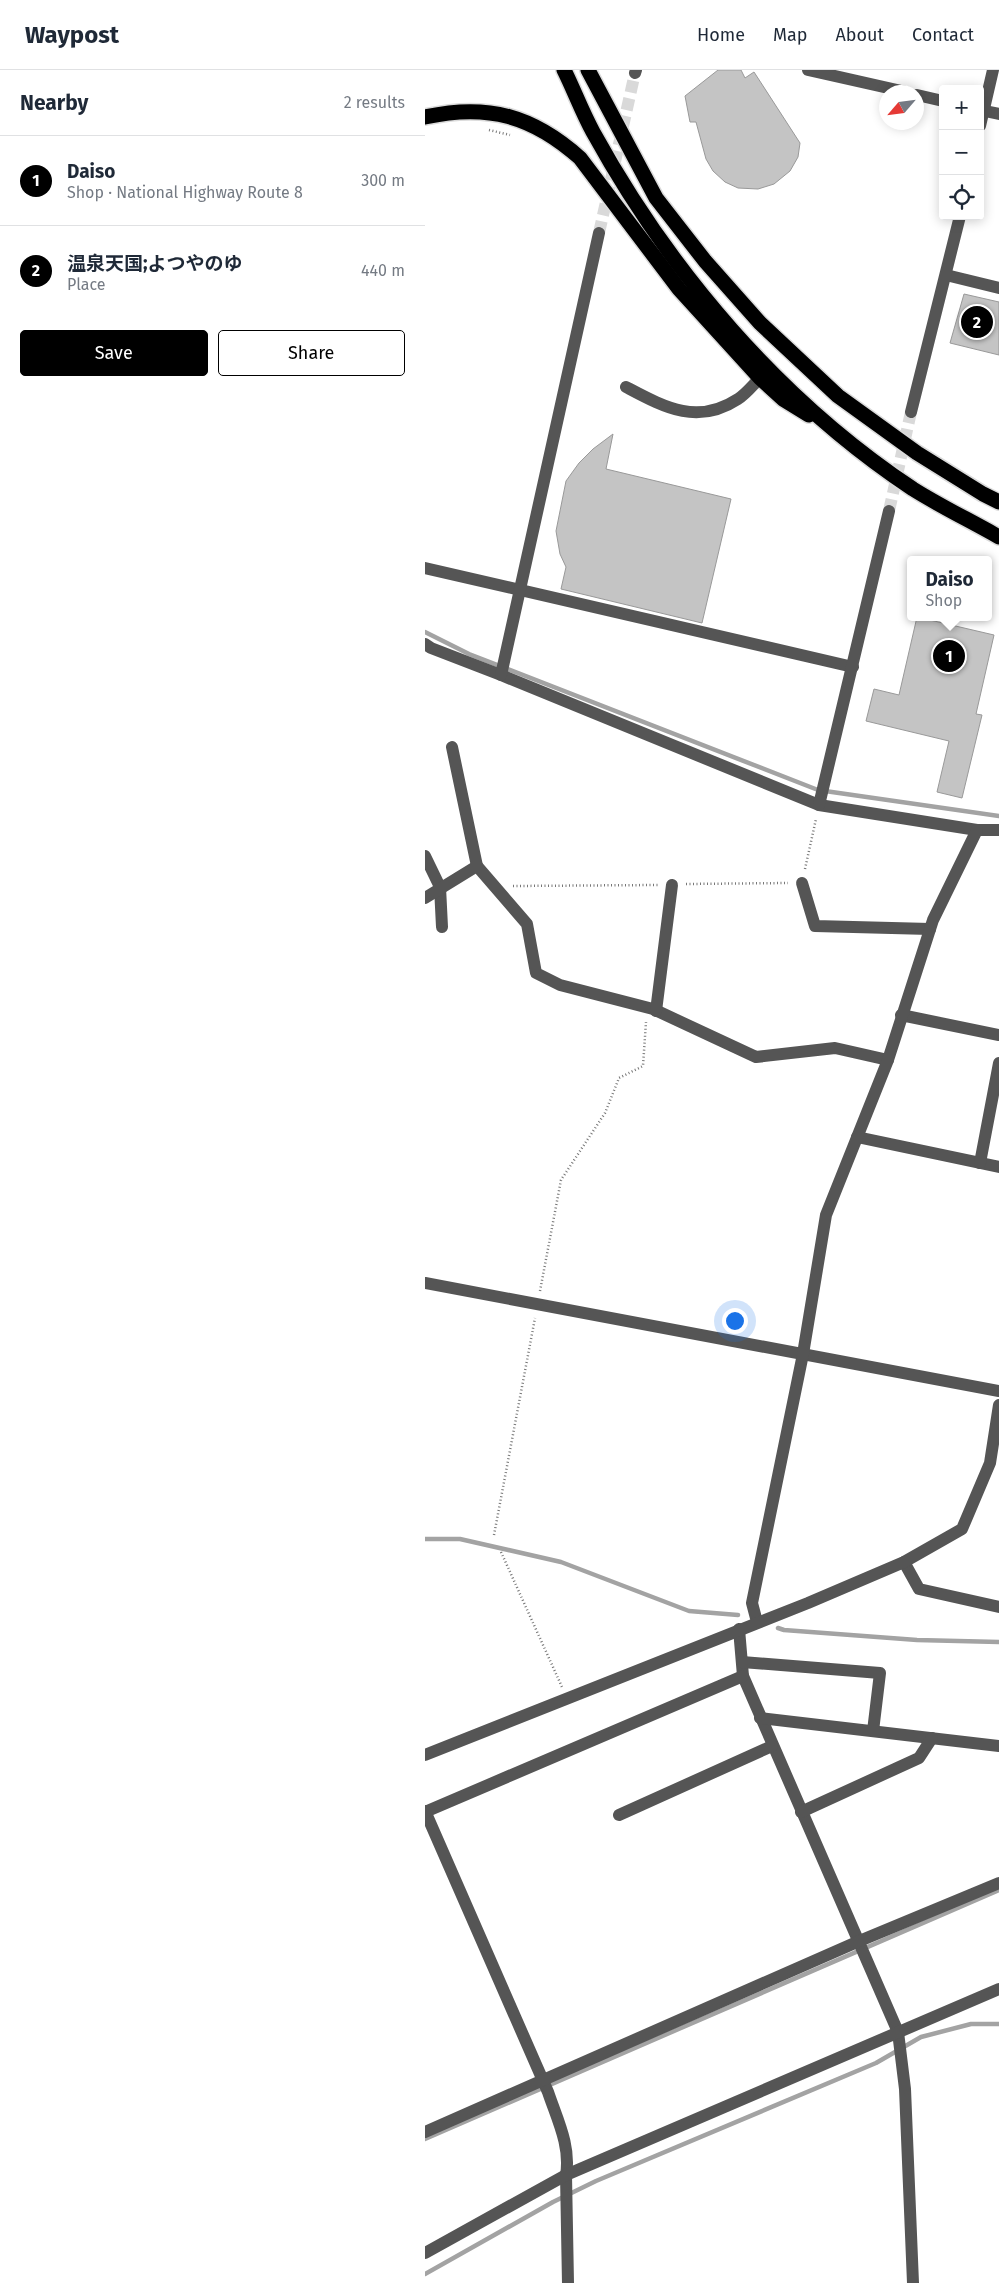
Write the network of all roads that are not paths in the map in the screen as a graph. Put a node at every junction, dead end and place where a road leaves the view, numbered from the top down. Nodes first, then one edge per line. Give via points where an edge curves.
1 (564, 70) edge
2 (588, 70) edge
3 (808, 70) edge
4 (993, 70) edge
5 (879, 86) edge
6 (924, 97) edge
7 (939, 100) edge
8 (984, 103) edge
9 (984, 110) edge
10 (999, 114) edge
11 (425, 117) edge
12 (958, 220) edge
13 (599, 233) tunnel mouth
14 (946, 276) junction
15 (999, 288) edge
16 (760, 378) junction
17 (626, 387) dead end
18 (911, 412) tunnel mouth
19 (833, 430) junction
20 (999, 502) edge
21 (889, 511) tunnel mouth
22 (999, 537) edge
23 (425, 568) edge
24 (520, 590) junction
25 (427, 650) edge
26 (853, 667) junction
27 (501, 674) junction
28 (452, 747) dead end
29 (819, 805) junction
30 (977, 830) junction
31 (999, 830) edge
32 (425, 856) edge
33 (477, 866) junction
34 (802, 883) dead end
35 (672, 885) dead end
36 (440, 887) junction
37 (425, 898) edge
38 (441, 927) dead end
39 (930, 929) junction
40 (651, 1009) junction
41 (901, 1015) junction
42 (999, 1035) edge
43 (888, 1060) junction
44 (999, 1063) edge
45 (857, 1137) junction
46 (980, 1163) junction
47 (999, 1167) edge
48 (425, 1284) edge
49 (803, 1354) junction
50 (999, 1391) edge
51 (999, 1404) edge
52 (904, 1562) junction
53 (999, 1607) edge
54 (757, 1622) junction
55 (739, 1630) junction
56 (742, 1662) junction
57 (743, 1676) junction
58 (760, 1718) junction
59 (873, 1731) junction
60 (932, 1738) junction
61 (772, 1746) junction
62 (999, 1746) edge
63 (425, 1755) edge
64 (425, 1812) edge
65 (801, 1812) junction
66 (619, 1815) dead end
67 (999, 1882) edge
68 (858, 1943) junction
69 (999, 1989) edge
70 (898, 2036) junction
71 (545, 2086) junction
72 (425, 2132) edge
73 (566, 2179) junction
74 (425, 2253) edge
75 (568, 2283) edge
76 (913, 2283) edge

1 - 19 highway via 593,131 641,210 698,292 757,357
2 - 20 highway via 656,198 705,261 760,323 838,396 917,453
3 - 5 street
4 - 8 street
6 - 7 street
9 - 10 street
11 - 16 highway via 476,112 506,115 523,119 560,140 580,158 679,289
12 - 14 street
13 - 24 street
14 - 15 street
14 - 18 street
16 - 17 street via 739,399 716,411 692,414 667,408
16 - 19 highway via 783,399
19 - 22 highway via 914,489
21 - 26 street
23 - 24 street
24 - 26 street
24 - 27 street
25 - 27 street
26 - 29 street
27 - 29 street
28 - 33 street
29 - 30 street
30 - 31 street
30 - 39 street
32 - 36 street
33 - 36 street
33 - 40 street via 527,924 536,973 560,985
34 - 39 street via 815,926
35 - 40 street
36 - 37 street
36 - 38 street
39 - 41 street
40 - 43 street via 756,1057 835,1048
41 - 42 street
41 - 43 street
43 - 45 street
44 - 46 street
45 - 46 street
45 - 49 street via 826,1215
46 - 47 street
48 - 49 street
49 - 50 street
49 - 54 street via 752,1603
51 - 52 street via 990,1464 962,1529
52 - 53 street via 919,1589
52 - 54 street
54 - 55 street
55 - 56 street
55 - 63 street
56 - 57 street
56 - 59 street via 880,1673
57 - 58 street
57 - 64 street
58 - 59 street
58 - 61 street
59 - 60 street
60 - 62 street
60 - 65 street via 919,1758
61 - 65 street
61 - 66 street
64 - 71 street
65 - 68 street
67 - 68 street
68 - 70 street
68 - 71 street
69 - 70 street
70 - 73 street
70 - 76 street via 903,2060
71 - 72 street
71 - 73 street via 569,2158
73 - 74 street
73 - 75 street

